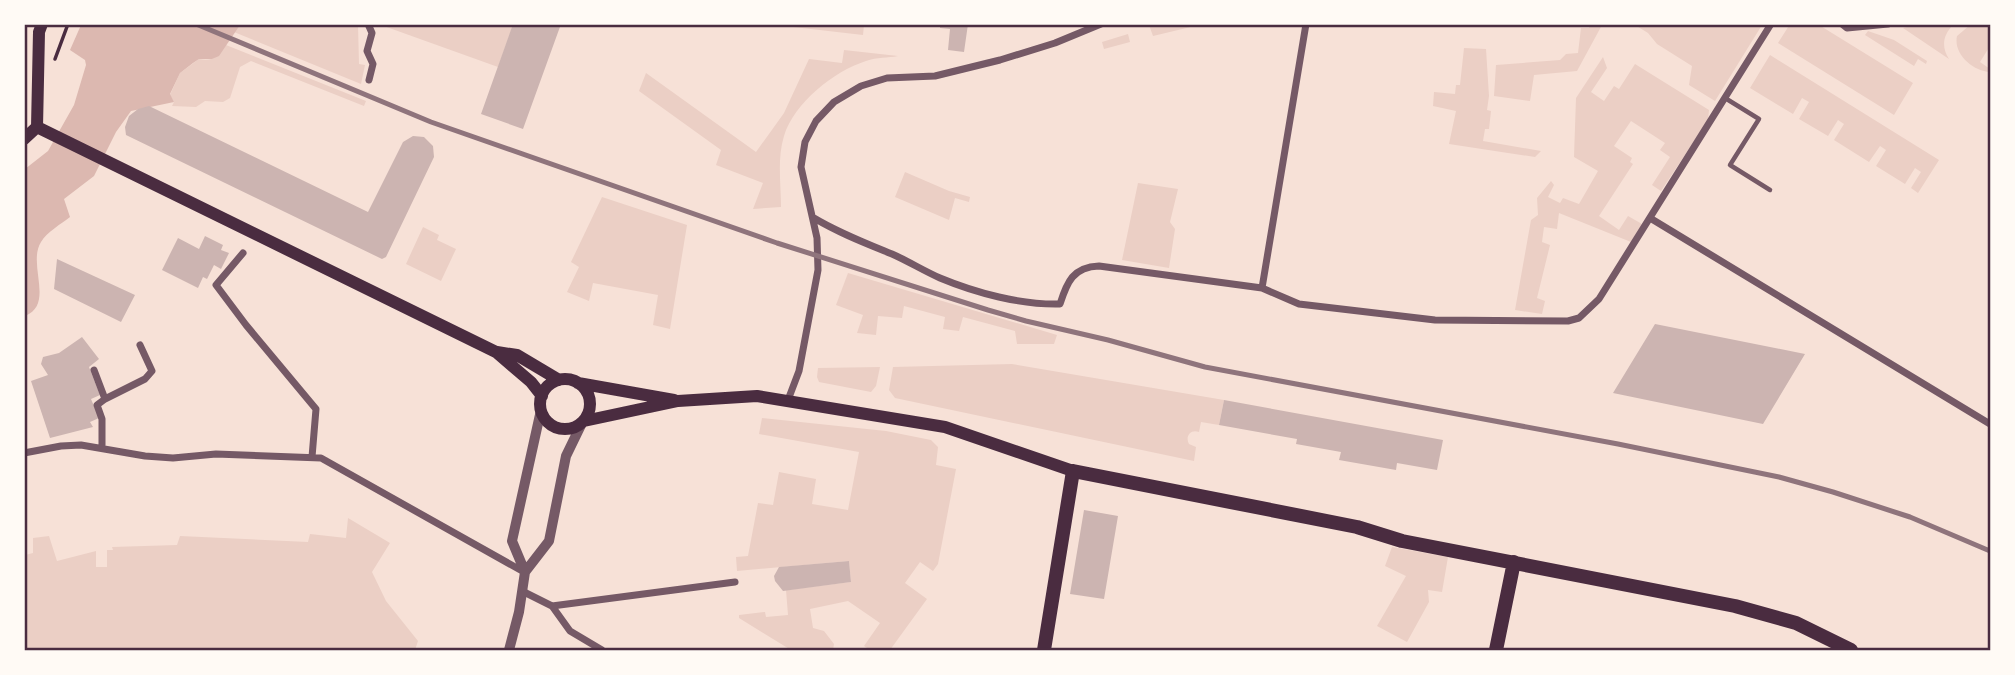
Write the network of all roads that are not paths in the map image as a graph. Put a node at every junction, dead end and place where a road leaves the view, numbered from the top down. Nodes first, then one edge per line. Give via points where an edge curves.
1 (42, 24) edge
2 (368, 24) edge
3 (1101, 24) edge
4 (1306, 24) edge
5 (1771, 24) edge
6 (1842, 24) edge
7 (1888, 24) edge
8 (369, 80) dead end
9 (1725, 98) junction
10 (37, 127) junction
11 (24, 139) edge
12 (1770, 190) dead end
13 (814, 218) junction
14 (1650, 218) junction
15 (243, 253) dead end
16 (1262, 288) junction
17 (140, 345) dead end
18 (496, 352) junction
19 (94, 370) dead end
20 (559, 380) junction
21 (577, 383) junction
22 (542, 396) junction
23 (105, 399) junction
24 (788, 400) junction
25 (678, 401) junction
26 (541, 410) junction
27 (583, 422) junction
28 (1990, 424) edge
29 (102, 447) junction
30 (24, 453) edge
31 (312, 457) junction
32 (1073, 471) junction
33 (1514, 562) junction
34 (525, 572) junction
35 (735, 582) dead end
36 (522, 591) junction
37 (552, 606) junction
38 (509, 650) edge
39 (603, 650) edge
40 (1044, 650) edge
41 (1496, 650) edge
42 (1850, 650) edge

1 - 10 main road
2 - 8 street via 372,33 367,51 373,64
3 - 13 street via 1000,60 935,76 887,78 860,86 834,102 804,142 801,167
4 - 16 street
5 - 9 street
6 - 7 street via 1847,28
9 - 12 lane via 1759,119 1730,165
9 - 14 street
10 - 11 main road
10 - 18 main road
13 - 16 street via 941,278 987,293 1046,304 1060,304 1069,280 1086,266
13 - 24 street via 818,270 799,371
14 - 16 street via 1600,299 1579,318 1568,321 1435,320 1300,304
14 - 28 street
15 - 31 street via 216,285 316,409
17 - 23 street via 152,371
18 - 20 main road via 517,355
18 - 22 main road
19 - 23 street
20 - 21 main road
20 - 22 main road
21 - 25 main road
21 - 27 main road via 589,401
22 - 26 main road
23 - 29 street via 97,405
24 - 25 main road via 757,396
24 - 32 main road via 950,428
25 - 27 main road
26 - 27 main road via 547,421 560,428
26 - 34 street via 512,541
27 - 34 street via 566,456 549,541
29 - 30 street via 61,446
29 - 31 street via 145,456
31 - 34 street
32 - 33 main road
32 - 40 main road
33 - 41 main road
33 - 42 main road via 1767,614
34 - 36 street
35 - 37 street
36 - 37 street
36 - 38 street
37 - 39 street via 570,631

